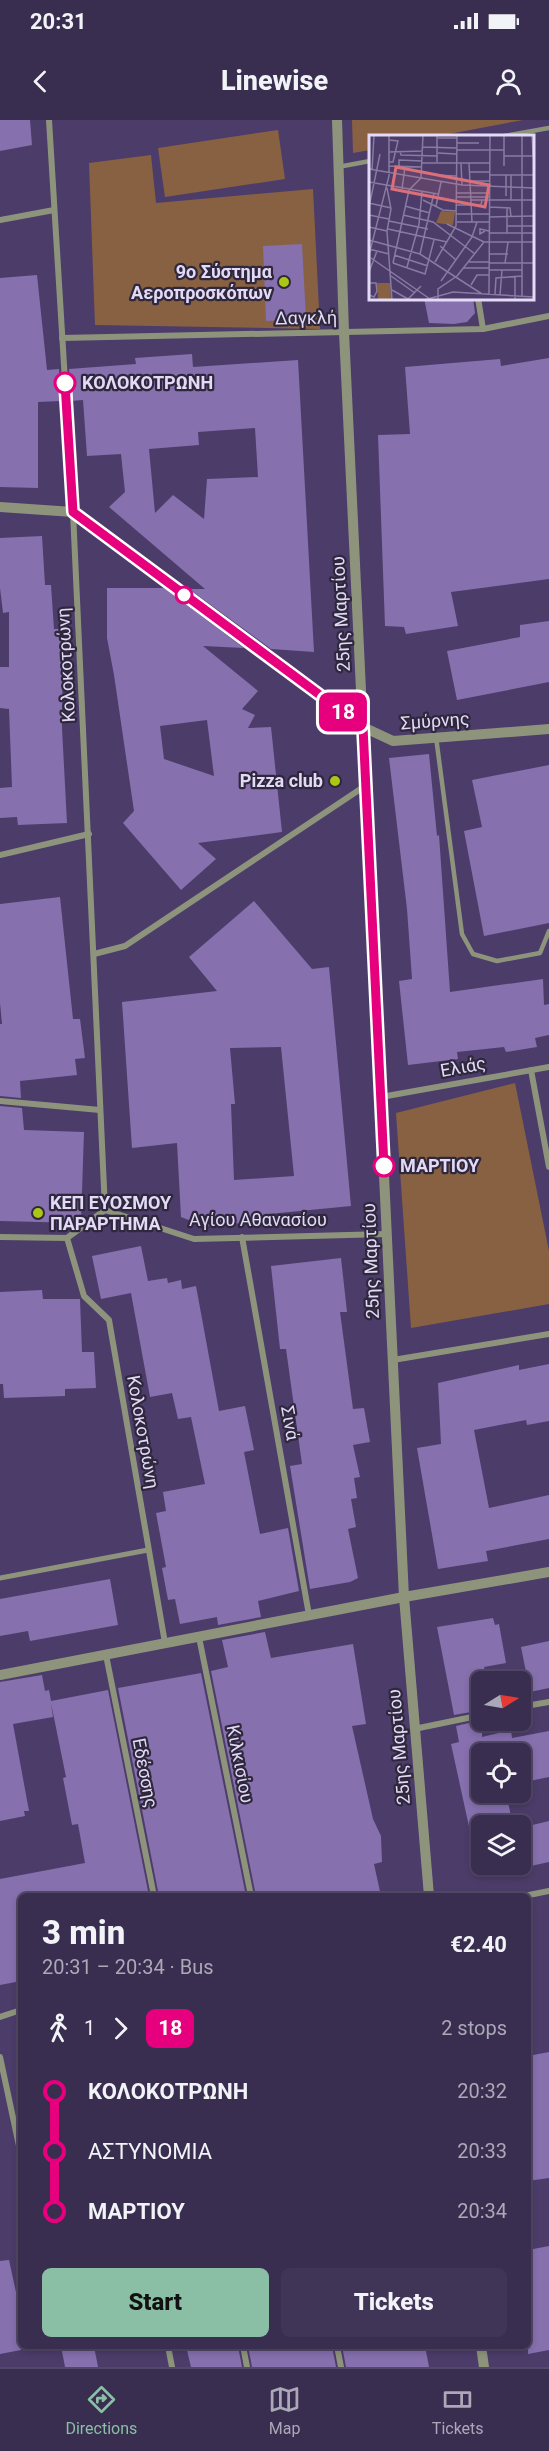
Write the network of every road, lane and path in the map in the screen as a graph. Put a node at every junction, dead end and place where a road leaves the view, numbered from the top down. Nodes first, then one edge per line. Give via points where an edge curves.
1 (49, 120) edge
2 (337, 120) edge
3 (549, 128) edge
4 (510, 135) edge
5 (369, 161) edge
6 (338, 167) junction
7 (54, 210) junction
8 (0, 220) edge
9 (478, 300) edge
10 (549, 316) edge
11 (483, 328) junction
12 (344, 332) junction
13 (62, 338) junction
14 (0, 507) edge
15 (73, 512) junction
16 (363, 727) junction
17 (549, 729) edge
18 (436, 737) junction
19 (366, 786) junction
20 (89, 834) junction
21 (0, 855) edge
22 (549, 931) edge
23 (94, 954) junction
24 (549, 1066) edge
25 (531, 1070) junction
26 (381, 1097) junction
27 (0, 1101) edge
28 (100, 1110) junction
29 (549, 1167) edge
30 (105, 1210) junction
31 (386, 1234) junction
32 (0, 1237) edge
33 (242, 1237) junction
34 (67, 1238) junction
35 (549, 1334) edge
36 (392, 1360) junction
37 (148, 1550) junction
38 (549, 1572) edge
39 (0, 1578) edge
40 (404, 1597) junction
41 (309, 1615) junction
42 (199, 1637) junction
43 (165, 1643) junction
44 (106, 1655) junction
45 (0, 1676) edge
46 (549, 1702) edge
47 (531, 1705) edge
48 (471, 1717) edge
49 (413, 1729) junction
50 (549, 1890) edge
51 (153, 1893) edge
52 (250, 1893) edge
53 (429, 1893) edge
54 (531, 1894) edge
55 (18, 2011) edge
56 (0, 2017) edge
57 (0, 2057) edge
58 (18, 2142) edge
59 (169, 2349) edge
60 (244, 2349) edge
61 (338, 2349) edge
62 (481, 2349) edge
63 (172, 2367) edge
64 (247, 2367) edge
65 (341, 2367) edge
66 (484, 2367) edge

1 - 7 street, Κολοκοτρώνη
2 - 6 street, 25ης Μαρτίου
3 - 4 lane
5 - 6 lane
6 - 12 street, 25ης Μαρτίου
7 - 8 street
7 - 13 street, Κολοκοτρώνη
9 - 11 street
10 - 11 street, Δαγκλή
11 - 12 street, Δαγκλή
12 - 13 street, Δαγκλή
12 - 16 street, 25ης Μαρτίου
13 - 15 street, Κολοκοτρώνη
14 - 15 street
15 - 16 street, Σμύρνης
15 - 20 street, Κολοκοτρώνη
16 - 18 street, Σμύρνης via 393,741
16 - 19 street, 25ης Μαρτίου
17 - 18 street, Σμύρνης
18 - 22 lane via 462,934 473,954 497,961 540,953
19 - 23 street via 125,946
19 - 26 street, 25ης Μαρτίου
20 - 21 street
20 - 23 street, Κολοκοτρώνη
23 - 28 street, Κολοκοτρώνη
24 - 25 street, Ελιάς
25 - 26 street, Ελιάς
25 - 29 street
26 - 31 street, 25ης Μαρτίου
27 - 28 street
28 - 30 street, Κολοκοτρώνη
30 - 33 street, Αγίου Αθανασίου via 194,1239
30 - 34 street
31 - 33 street, Αγίου Αθανασίου
31 - 36 street, 25ης Μαρτίου
32 - 34 street
33 - 41 street, Σινά
34 - 37 street, Κολοκοτρώνη via 84,1296 109,1320
35 - 36 street
36 - 40 street, 25ης Μαρτίου
37 - 39 street
37 - 43 street, Κολοκοτρώνη
38 - 40 street
40 - 41 street
40 - 49 street, 25ης Μαρτίου
41 - 42 street
42 - 43 street
42 - 52 street, Κιλκισίου
43 - 44 street
44 - 45 street
44 - 51 street, Εδέσσης
46 - 47 street
48 - 49 street
49 - 53 street, 25ης Μαρτίου
50 - 54 street
55 - 56 street
57 - 58 street
59 - 63 street
60 - 64 street
61 - 65 street
62 - 66 street

